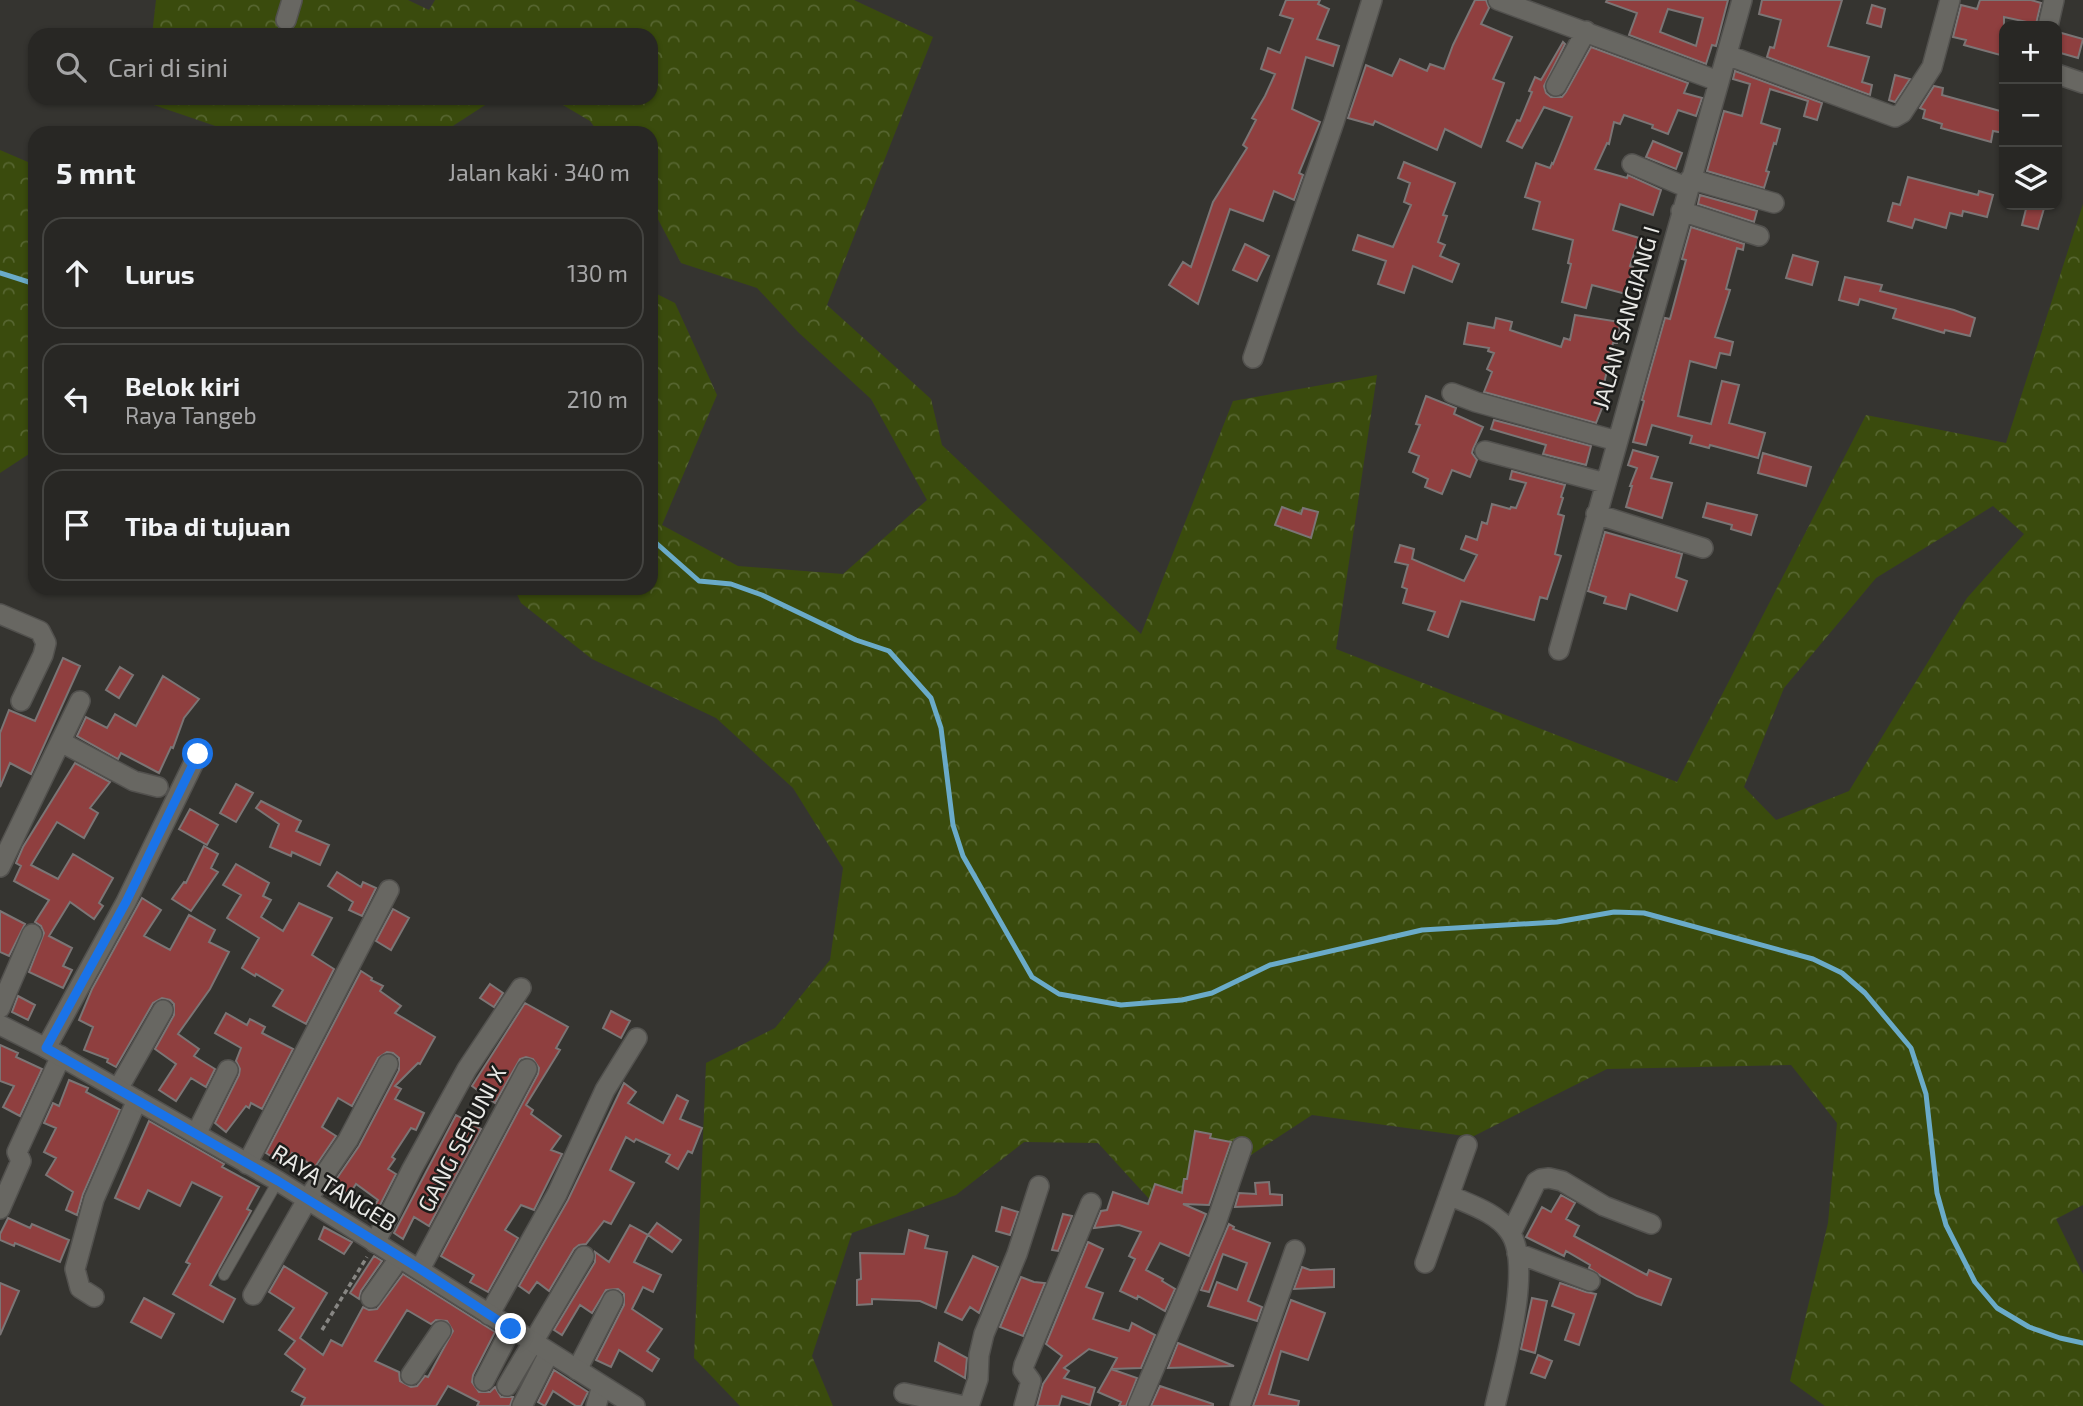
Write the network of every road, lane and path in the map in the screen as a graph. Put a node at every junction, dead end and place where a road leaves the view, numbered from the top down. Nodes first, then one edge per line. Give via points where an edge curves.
1 (292, 0) edge
2 (1372, 0) edge
3 (1498, 0) edge
4 (1742, 0) edge
5 (1950, 0) edge
6 (2054, 0) edge
7 (286, 20) dead end
8 (2049, 21) edge
9 (1586, 31) junction
10 (1727, 55) junction
11 (2062, 76) edge
12 (1718, 81) junction
13 (2083, 83) edge
14 (1556, 86) dead end
15 (1632, 163) dead end
16 (1689, 183) junction
17 (1774, 203) dead end
18 (1681, 211) junction
19 (1759, 236) dead end
20 (1253, 358) dead end
21 (1452, 393) dead end
22 (1617, 441) junction
23 (1485, 451) dead end
24 (1605, 483) junction
25 (1596, 514) junction
26 (1703, 548) dead end
27 (0, 614) edge
28 (1559, 650) dead end
29 (21, 701) dead end
30 (80, 701) dead end
31 (61, 742) junction
32 (198, 754) dead end
33 (158, 787) dead end
34 (0, 867) edge
35 (389, 890) dead end
36 (32, 934) dead end
37 (521, 988) dead end
38 (0, 1007) edge
39 (163, 1010) dead end
40 (0, 1025) edge
41 (637, 1038) dead end
42 (53, 1052) junction
43 (388, 1064) dead end
44 (527, 1069) dead end
45 (228, 1070) dead end
46 (118, 1090) junction
47 (137, 1100) junction
48 (196, 1134) junction
49 (1467, 1146) dead end
50 (1242, 1147) dead end
51 (247, 1164) junction
52 (278, 1181) junction
53 (1040, 1186) dead end
54 (1449, 1195) junction
55 (307, 1200) junction
56 (1091, 1203) dead end
57 (0, 1209) edge
58 (1651, 1224) dead end
59 (1511, 1233) junction
60 (375, 1243) junction
61 (1295, 1250) dead end
62 (1517, 1253) junction
63 (584, 1256) dead end
64 (1425, 1263) dead end
65 (393, 1267) dead end
66 (420, 1269) junction
67 (224, 1275) dead end
68 (1590, 1281) dead end
69 (253, 1295) dead end
70 (94, 1297) dead end
71 (371, 1298) dead end
72 (613, 1300) dead end
73 (489, 1315) junction
74 (511, 1329) junction
75 (323, 1330) dead end
76 (441, 1331) dead end
77 (540, 1347) junction
78 (577, 1370) junction
79 (411, 1375) dead end
80 (484, 1381) dead end
81 (602, 1385) junction
82 (508, 1386) dead end
83 (904, 1393) dead end
84 (522, 1406) edge
85 (596, 1406) edge
86 (635, 1406) edge
87 (967, 1406) edge
88 (1024, 1406) edge
89 (1138, 1406) edge
90 (1240, 1406) edge
91 (1495, 1406) edge

1 - 7 street
2 - 20 street
3 - 9 street
4 - 10 street, JALAN SANGIANG I
5 - 10 street via 1932,68 1895,117
6 - 8 street
9 - 12 street
9 - 14 street
10 - 12 street, JALAN SANGIANG I
11 - 13 street
12 - 16 street, JALAN SANGIANG I
15 - 16 street
16 - 17 street
16 - 18 street, JALAN SANGIANG I
18 - 19 street
18 - 22 street, JALAN SANGIANG I
21 - 22 street
22 - 24 street, JALAN SANGIANG I
23 - 24 street
24 - 25 street, JALAN SANGIANG I
25 - 26 street
25 - 28 street, JALAN SANGIANG I
27 - 29 street via 40,631 46,643
30 - 31 street
31 - 33 street via 134,781
31 - 34 street
32 - 42 street
35 - 51 street
36 - 38 street
37 - 60 street via 467,1069
39 - 46 street
40 - 42 street, RAYA TANGEB
41 - 73 street via 605,1090 557,1194
42 - 46 street, RAYA TANGEB
42 - 57 street via 17,1152 21,1161
43 - 55 street via 348,1140
44 - 66 street, GANG SERUNI X
45 - 48 street
46 - 47 street, RAYA TANGEB
47 - 48 street, RAYA TANGEB
47 - 70 street via 97,1192 75,1269 80,1288
48 - 51 street, RAYA TANGEB
49 - 54 street
50 - 89 street
51 - 52 street, RAYA TANGEB
52 - 55 street, RAYA TANGEB
52 - 67 lane
53 - 87 street via 984,1334 978,1379
54 - 59 street via 1486,1213
54 - 64 street
55 - 60 street, RAYA TANGEB
55 - 69 street
56 - 88 street via 1024,1366 1031,1381
58 - 59 street via 1604,1206 1562,1181 1541,1178
59 - 62 street
60 - 66 street, RAYA TANGEB
60 - 75 path
61 - 90 street
62 - 68 street
62 - 91 street via 1512,1329
63 - 77 street
65 - 71 street
66 - 73 street, RAYA TANGEB
72 - 78 street
73 - 74 street, RAYA TANGEB
74 - 77 street, RAYA TANGEB
74 - 80 street
76 - 79 street
77 - 78 street, RAYA TANGEB
77 - 82 street
77 - 84 street
78 - 81 street, RAYA TANGEB
81 - 85 street
81 - 86 street, RAYA TANGEB
83 - 87 street

